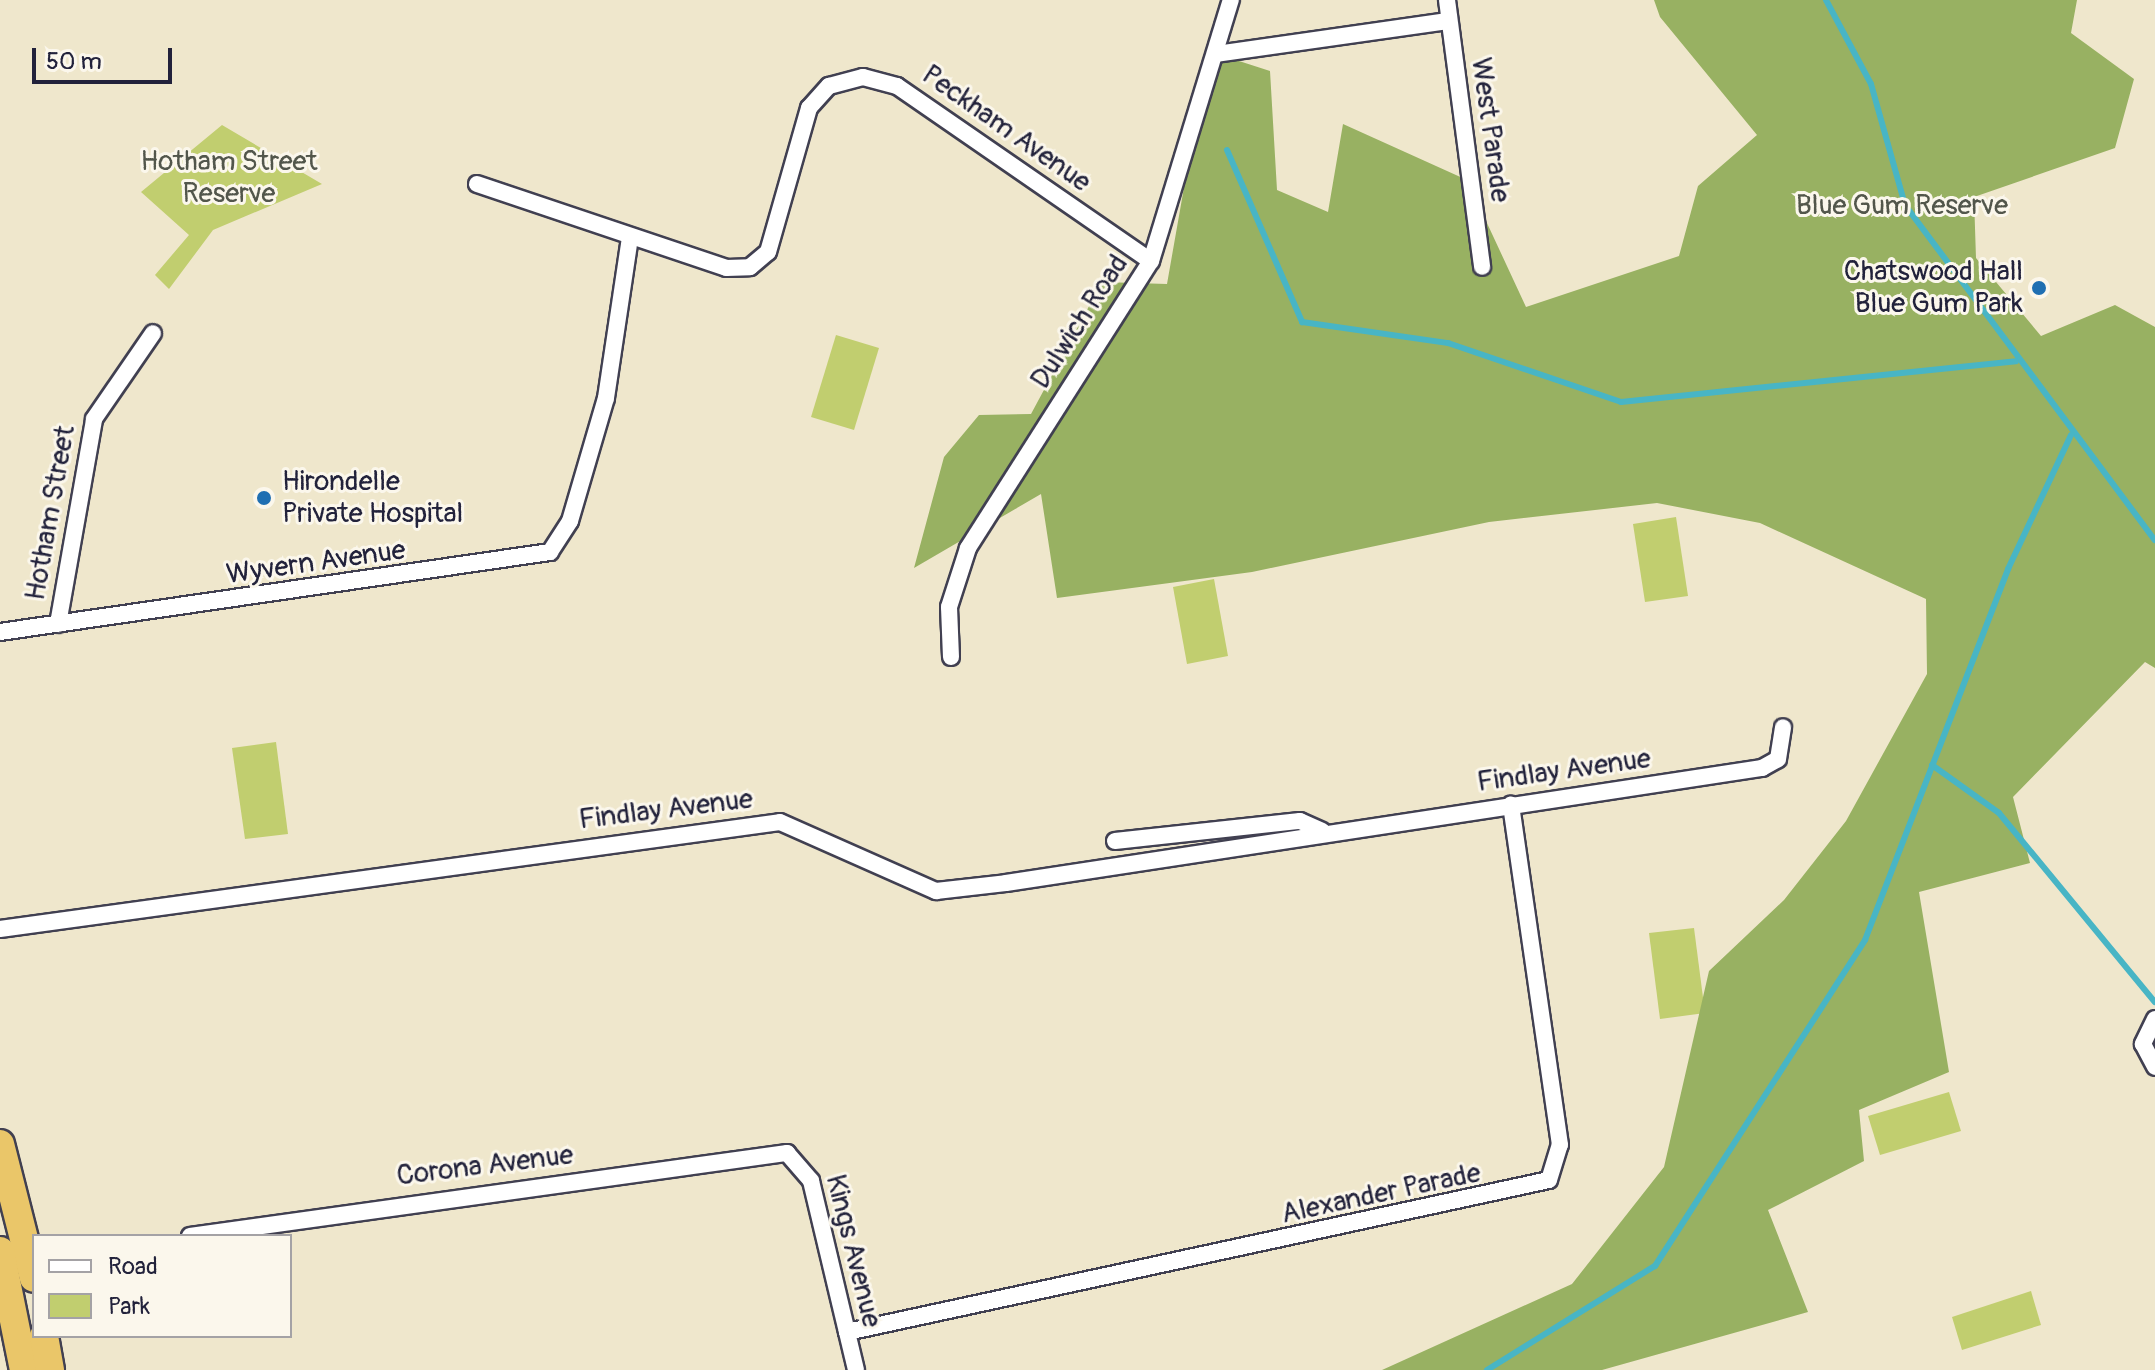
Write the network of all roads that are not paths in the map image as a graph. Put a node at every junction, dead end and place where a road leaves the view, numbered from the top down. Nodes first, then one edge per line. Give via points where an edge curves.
1 (1231, 0) edge
2 (1447, 0) edge
3 (1449, 21) junction
4 (1216, 54) junction
5 (477, 184) dead end
6 (630, 237) junction
7 (1151, 261) junction
8 (1482, 267) dead end
9 (153, 333) dead end
10 (58, 624) junction
11 (0, 632) edge
12 (951, 657) dead end
13 (1783, 727) dead end
14 (1511, 805) junction
15 (1322, 831) junction
16 (1115, 841) dead end
17 (0, 929) edge
18 (2155, 1019) edge
19 (2155, 1067) edge
20 (0, 1144) edge
21 (787, 1153) joint
22 (204, 1234) edge
23 (0, 1239) edge
24 (18, 1268) edge
25 (847, 1332) junction
26 (44, 1338) edge
27 (24, 1370) edge
28 (50, 1370) edge
29 (856, 1370) edge

1 - 4 street, Dulwich Road
2 - 3 street, West Parade
3 - 4 street
3 - 8 street, West Parade
4 - 7 street, Dulwich Road
5 - 6 street, Peckham Avenue
6 - 7 street, Peckham Avenue via 726,268 750,267 768,252 809,108 829,86 863,77 897,86
6 - 10 street, Wyvern Avenue via 606,398 570,521 550,552
7 - 12 street, Dulwich Road via 968,548 949,607
9 - 10 street, Hotham Street via 94,419
10 - 11 street, Wyvern Avenue
13 - 14 street, Findlay Avenue via 1778,759 1762,768
14 - 15 street, Findlay Avenue
14 - 25 street, Alexander Parade via 1560,1145 1549,1180
15 - 16 street, Findlay Avenue via 1300,821
15 - 17 street, Findlay Avenue via 1302,843 936,891 802,827 752,824
18 - 19 street via 2143,1044
20 - 24 highway
21 - 22 street, Corona Avenue
21 - 25 street, Kings Avenue via 811,1181
23 - 24 highway
24 - 27 highway
25 - 29 street, Kings Avenue
26 - 28 highway

